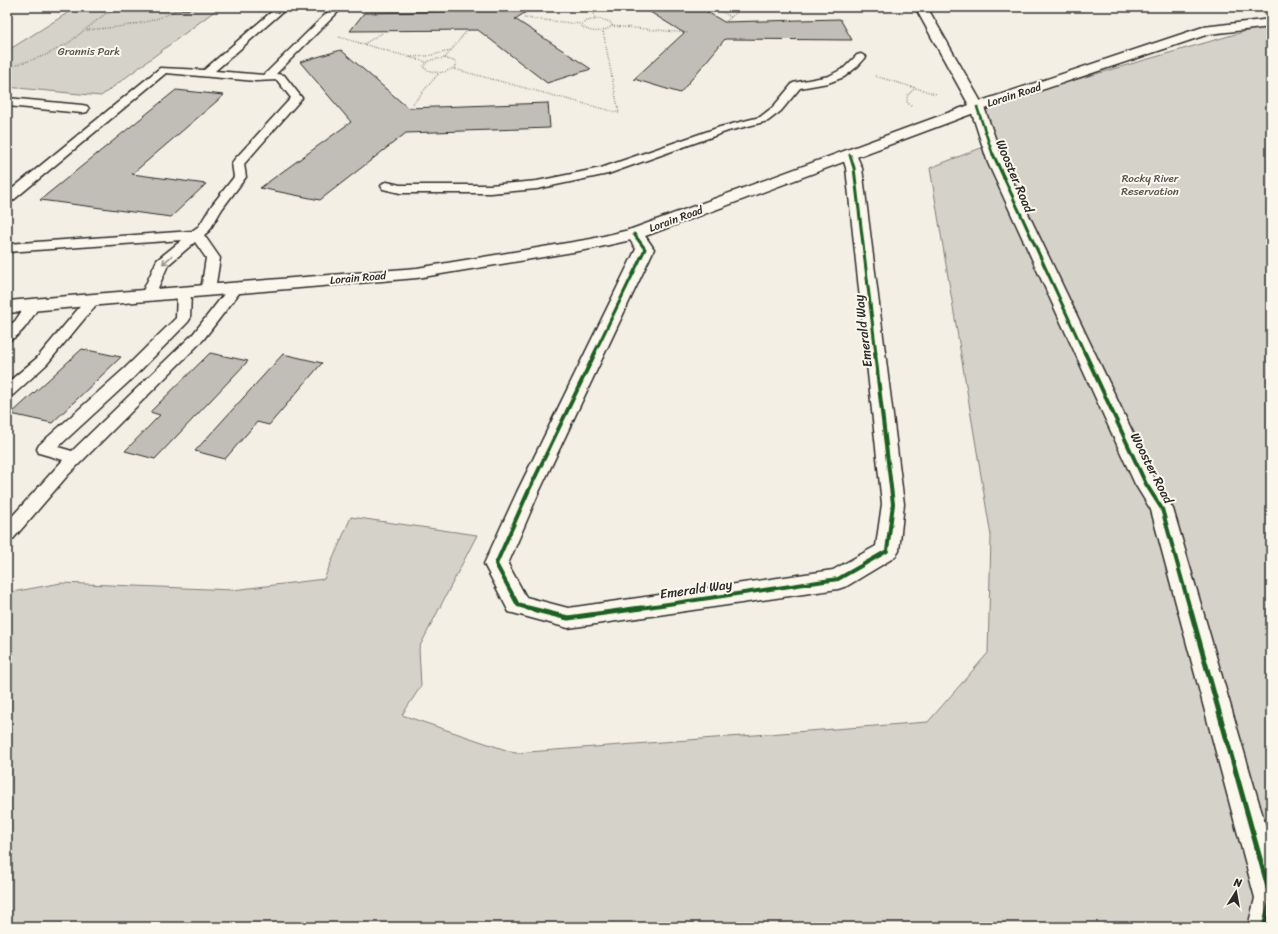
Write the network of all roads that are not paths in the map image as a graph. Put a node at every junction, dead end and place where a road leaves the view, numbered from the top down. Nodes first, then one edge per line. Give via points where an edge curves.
1 (283, 7) edge
2 (338, 7) edge
3 (921, 7) edge
4 (1271, 23) edge
5 (861, 57) dead end
6 (206, 74) junction
7 (266, 78) junction
8 (7, 102) edge
9 (977, 107) junction
10 (82, 109) dead end
11 (850, 155) junction
12 (387, 186) dead end
13 (7, 199) edge
14 (634, 234) junction
15 (197, 235) junction
16 (7, 248) edge
17 (236, 288) junction
18 (208, 290) junction
19 (184, 292) junction
20 (148, 295) junction
21 (93, 300) junction
22 (32, 305) junction
23 (7, 307) edge
24 (7, 336) edge
25 (7, 391) edge
26 (76, 458) junction
27 (7, 534) edge
28 (1264, 927) edge

1 - 6 lane
2 - 7 lane
3 - 9 street, Wooster Road
4 - 9 street, Lorain Road via 1208,30
5 - 12 lane via 842,75 829,80 796,85 777,109 764,119 724,129 604,171 538,185 490,189 400,189
6 - 7 lane
6 - 13 lane via 164,70
7 - 15 lane via 280,78 297,98 238,163 240,177
8 - 10 street
9 - 11 street, Lorain Road
9 - 28 street, Wooster Road via 996,163 1146,484 1162,509 1271,898
11 - 14 street, Lorain Road
11 - 14 street, Emerald Way via 854,168 892,504 887,551 838,579 568,618 518,605 496,564 645,249
14 - 17 street, Lorain Road via 591,244 416,273
15 - 16 lane
15 - 18 lane via 213,258
15 -> 20 lane via 162,263
17 - 18 street, Lorain Road
17 - 26 lane via 198,337
18 - 19 street, Lorain Road
19 - 20 street, Lorain Road
19 - 26 lane via 183,319 129,373 45,449
20 - 21 street, Lorain Road
21 - 22 street, Lorain Road
21 - 25 lane via 42,362
22 - 23 street, Lorain Road
22 - 24 lane via 20,324
26 - 27 lane

